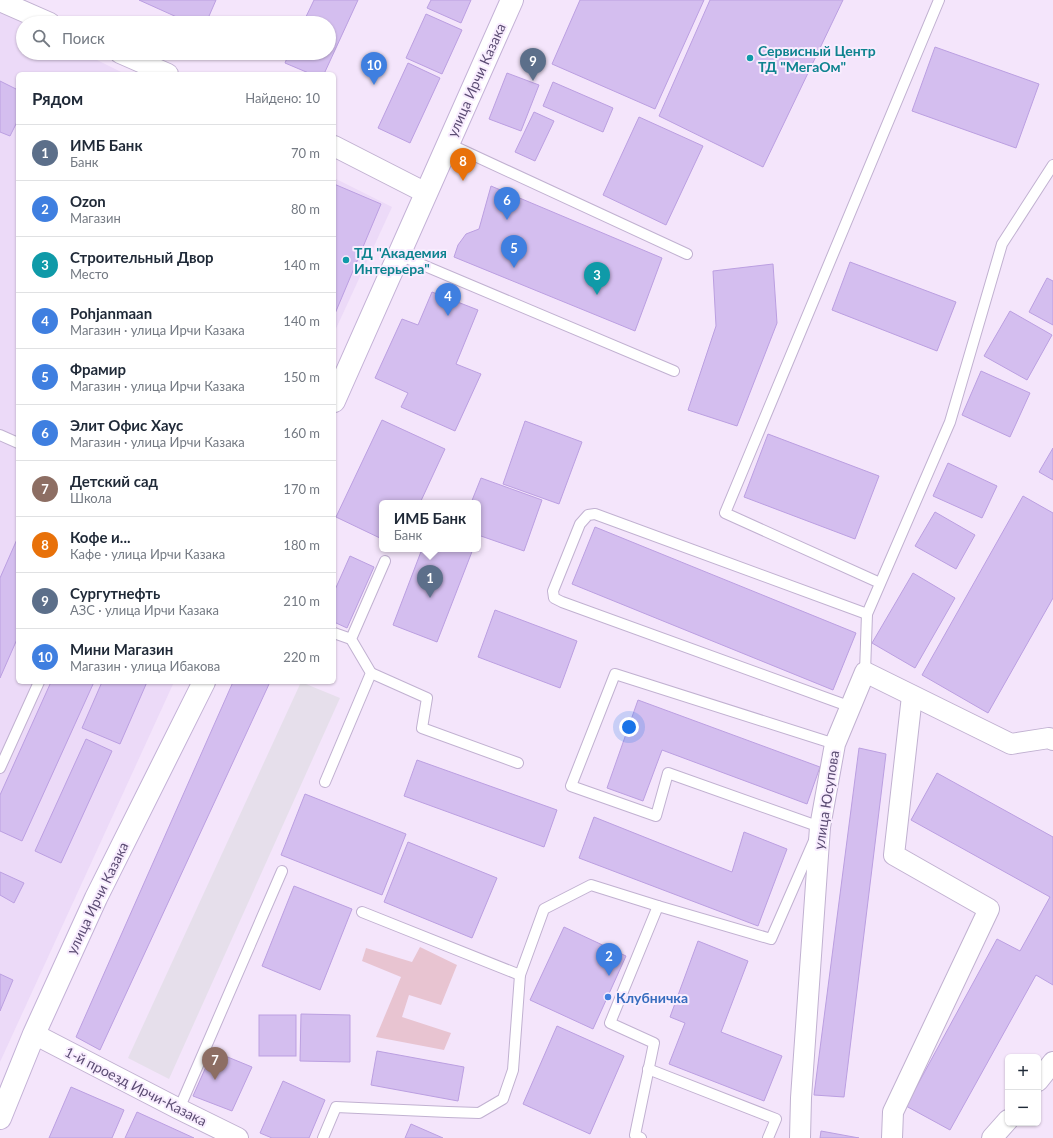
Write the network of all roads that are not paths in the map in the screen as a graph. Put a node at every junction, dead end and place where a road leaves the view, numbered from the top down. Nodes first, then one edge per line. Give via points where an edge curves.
1 (512, 0) edge
2 (939, 0) edge
3 (0, 1) edge
4 (34, 16) edge
5 (136, 60) edge
6 (163, 72) edge
7 (448, 143) junction
8 (336, 147) edge
9 (1053, 166) edge
10 (426, 194) junction
11 (687, 254) dead end
12 (399, 255) junction
13 (674, 371) dead end
14 (336, 397) edge
15 (0, 435) edge
16 (16, 442) edge
17 (385, 562) dead end
18 (880, 583) junction
19 (867, 614) junction
20 (336, 633) edge
21 (351, 639) junction
22 (865, 672) junction
23 (371, 674) junction
24 (38, 684) edge
25 (203, 684) edge
26 (912, 696) junction
27 (851, 707) junction
28 (1052, 737) edge
29 (835, 744) junction
30 (518, 763) dead end
31 (0, 768) edge
32 (325, 782) dead end
33 (820, 827) junction
34 (282, 871) dead end
35 (658, 906) junction
36 (362, 912) dead end
37 (520, 975) junction
38 (34, 1034) junction
39 (1053, 1062) edge
40 (648, 1069) junction
41 (1041, 1077) edge
42 (179, 1109) junction
43 (0, 1118) edge
44 (1005, 1123) edge
45 (637, 1137) edge
46 (238, 1138) edge
47 (323, 1138) edge
48 (768, 1138) edge
49 (800, 1138) edge
50 (892, 1138) edge
51 (992, 1138) edge

1 - 7 main road, улица Ирчи Казака
2 - 18 lane via 725,513
3 - 4 street
5 - 6 street
7 - 10 main road, улица Ирчи Казака
7 - 11 lane
8 - 10 street
9 - 18 lane via 1002,244 950,422
10 - 12 main road, улица Ирчи Казака
12 - 13 lane
12 - 14 main road, улица Ирчи Казака
15 - 16 lane
17 - 21 lane
18 - 19 lane
19 - 22 lane
19 - 27 lane via 595,514 588,515 580,524 553,590 554,598 562,602
20 - 21 lane
21 - 23 lane
22 - 26 street
22 - 27 street, улица Юсупова
23 - 30 lane via 427,698 422,728
23 - 32 lane
24 - 31 lane
25 - 38 main road, улица Ирчи Казака via 96,898
26 - 28 street via 1011,744
26 - 50 street via 894,855 989,909 893,1112
27 - 29 street, улица Юсупова
29 - 33 street, улица Юсупова
29 - 33 lane via 615,674 571,786 656,816 668,772
33 - 35 lane via 771,939
33 - 49 street, улица Юсупова
34 - 42 lane
35 - 37 lane via 591,885 544,909
35 - 40 lane via 610,1023 654,1043
36 - 37 lane
37 - 47 lane via 513,1070 503,1099 479,1113 336,1107
38 - 42 street, 1-й проезд Ирчи-Казака
38 - 43 main road, улица Ирчи Казака
39 - 41 street
40 - 45 lane
40 - 48 lane via 776,1118
42 - 46 street, 1-й проезд Ирчи-Казака
44 - 51 street

